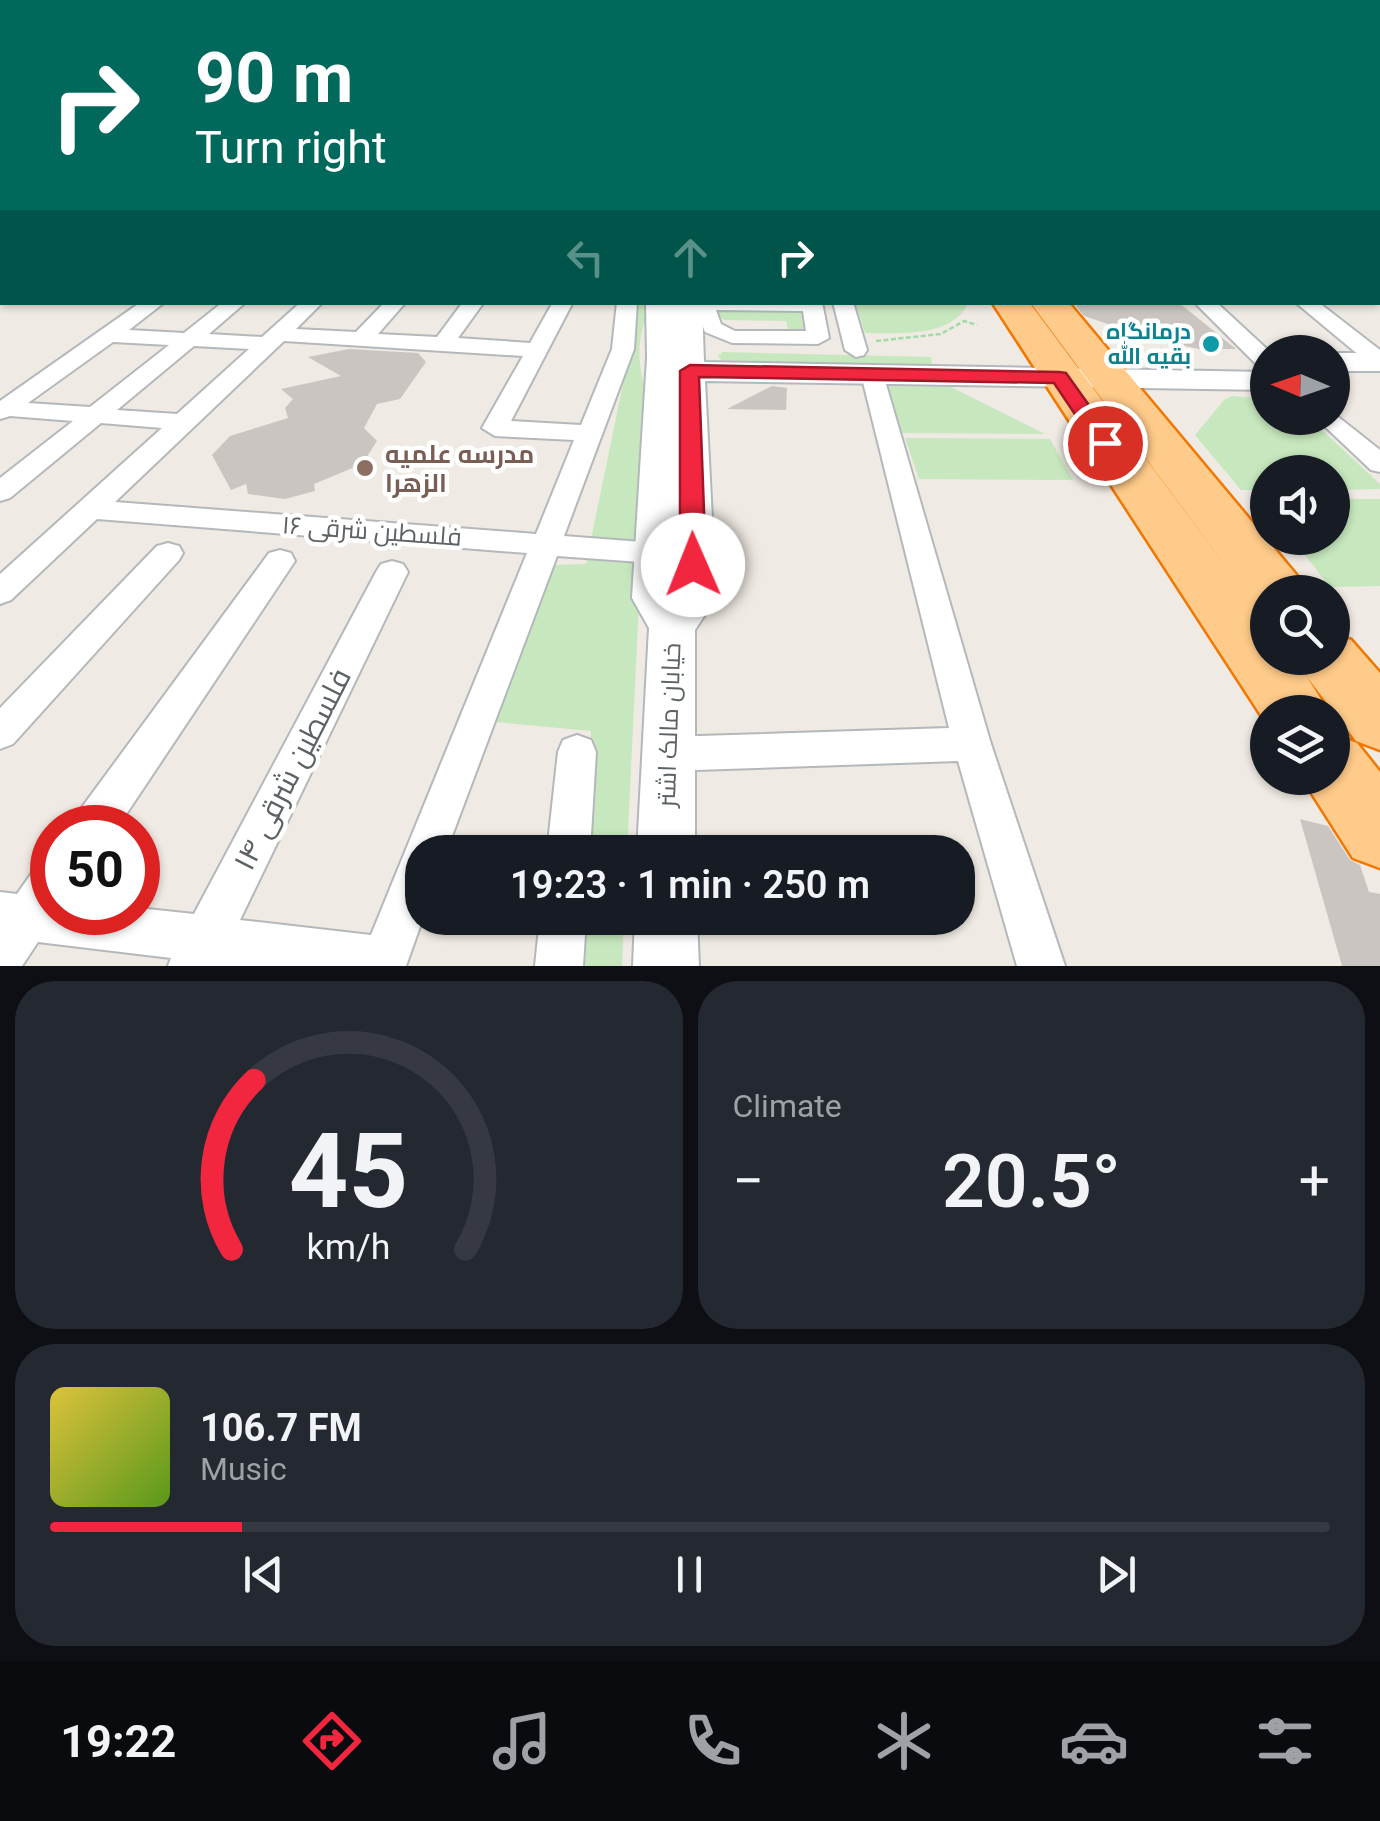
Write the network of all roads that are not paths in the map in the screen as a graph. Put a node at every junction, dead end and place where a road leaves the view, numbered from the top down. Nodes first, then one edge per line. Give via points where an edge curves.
1 (151, 305) edge
2 (232, 305) edge
3 (309, 305) edge
4 (393, 305) edge
5 (472, 305) edge
6 (562, 305) edge
7 (627, 305) edge
8 (661, 305) edge
9 (697, 305) edge
10 (699, 305) edge
11 (812, 305) edge
12 (845, 305) edge
13 (1013, 305) edge
14 (1049, 305) edge
15 (1207, 305) edge
16 (1308, 305) edge
17 (110, 334) junction
18 (190, 339) junction
19 (273, 339) junction
20 (362, 340) junction
21 (444, 344) junction
22 (1250, 346) edge
23 (540, 350) junction
24 (861, 355) junction
25 (680, 358) junction
26 (1250, 362) edge
27 (1350, 362) edge
28 (1380, 362) edge
29 (1075, 366) junction
30 (1250, 380) edge
31 (1350, 382) edge
32 (1380, 382) edge
33 (2, 409) edge
34 (95, 416) junction
35 (183, 422) junction
36 (589, 433) junction
37 (1347, 435) edge
38 (1380, 464) edge
39 (0, 492) edge
40 (90, 509) junction
41 (544, 545) junction
42 (168, 552) dead end
43 (655, 554) junction
44 (280, 561) dead end
45 (392, 572) dead end
46 (1262, 575) edge
47 (0, 592) edge
48 (672, 628) junction
49 (1343, 675) edge
50 (1285, 695) edge
51 (1380, 721) edge
52 (0, 732) edge
53 (972, 744) junction
54 (577, 752) dead end
55 (666, 754) junction
56 (1350, 790) edge
57 (108, 805) edge
58 (1380, 832) edge
59 (433, 835) edge
60 (570, 835) edge
61 (666, 835) edge
62 (27, 905) edge
63 (405, 905) edge
64 (562, 935) edge
65 (666, 935) edge
66 (199, 953) edge
67 (0, 957) edge
68 (383, 963) edge
69 (559, 966) edge
70 (666, 966) edge
71 (1041, 966) edge

1 - 17 street
2 - 18 street
3 - 19 street
4 - 20 street
5 - 21 street
6 - 23 street
7 - 36 street via 623,349
8 - 25 main road, خیابان مالک اشتر
9 - 25 main road
10 - 11 street via 712,328 732,337 818,338
12 - 24 street
13 - 29 highway
14 - 29 highway
15 - 22 street
16 - 28 street
17 - 18 street
17 - 33 street
18 - 19 street
18 - 34 street
19 - 20 street
19 - 35 street
20 - 21 street
21 - 23 street
23 - 36 street via 495,428
24 - 25 main road
24 - 29 main road
24 - 53 street
25 - 43 main road, خیابان مالک اشتر
25 - 48 main road via 694,598
26 - 29 main road
27 - 28 main road
29 - 30 main road
29 - 46 highway
29 - 50 highway
31 - 32 main road
33 - 34 street
34 - 35 street
34 - 39 street
35 - 40 street
36 - 41 street
37 - 38 street
40 - 41 street, فلسطین شرقی ۱۶
40 - 47 street
41 - 43 street, فلسطین شرقی ۱۶
41 - 59 street
42 - 52 street
43 - 48 main road, خیابان مالک اشتر via 654,598
44 - 57 street
45 - 66 street, فلسطین شرقی ۱۴
48 - 55 main road, خیابان مالک اشتر
49 - 51 highway
53 - 55 street
53 - 71 street
54 - 60 street
55 - 61 main road, خیابان مالک اشتر
56 - 58 highway
62 - 66 street
62 - 67 street
63 - 68 street
64 - 69 street
65 - 70 main road
66 - 68 street

